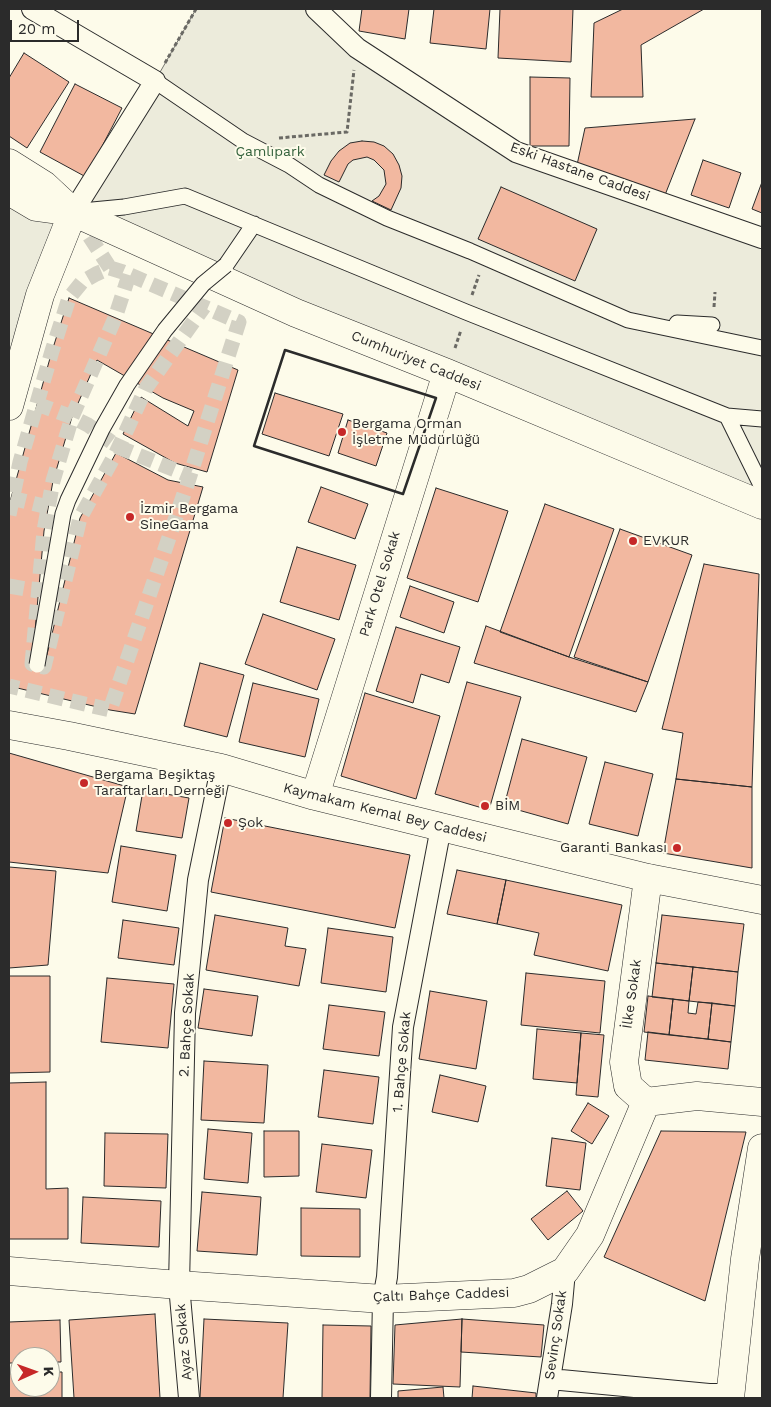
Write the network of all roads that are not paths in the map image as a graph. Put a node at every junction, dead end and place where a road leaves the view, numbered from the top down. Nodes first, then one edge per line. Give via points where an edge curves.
1 (32, 9) edge
2 (316, 9) edge
3 (155, 81) junction
4 (9, 163) edge
5 (9, 191) edge
6 (73, 212) junction
7 (251, 228) junction
8 (762, 238) edge
9 (628, 320) junction
10 (712, 325) dead end
11 (762, 348) edge
12 (447, 373) junction
13 (9, 406) edge
14 (727, 416) junction
15 (762, 419) edge
16 (762, 487) edge
17 (762, 505) edge
18 (37, 665) dead end
19 (9, 725) edge
20 (221, 768) junction
21 (315, 796) junction
22 (440, 827) junction
23 (648, 878) junction
24 (762, 900) edge
25 (646, 1102) junction
26 (762, 1102) edge
27 (762, 1148) edge
28 (753, 1260) edge
29 (9, 1271) edge
30 (564, 1271) junction
31 (179, 1285) junction
32 (384, 1299) junction
33 (548, 1389) edge
34 (730, 1396) edge
35 (189, 1398) edge
36 (381, 1398) edge

1 - 3 street
2 - 8 street, Eski Hastane Caddesi via 356,48 516,152
3 - 6 street
3 - 9 street via 243,141 319,185 387,218
4 - 6 main road via 44,185
5 - 6 main road via 36,207
6 - 7 street via 185,196
6 - 12 main road, Cumhuriyet Caddesi via 296,313
6 - 13 main road via 40,295
7 - 14 street
7 - 18 street, bridge via 226,265 203,284 165,330 127,385 102,429 63,514
9 - 10 street
9 - 11 street
12 - 17 main road, Cumhuriyet Caddesi
12 - 21 main road, Park Otel Sokak
14 - 15 street
14 - 16 street
19 - 20 main road, Kaymakam Kemal Bey Caddesi
20 - 21 main road, Kaymakam Kemal Bey Caddesi
20 - 31 street, 2. Bahçe Sokak via 198,880 185,1013
21 - 22 main road, Kaymakam Kemal Bey Caddesi
22 - 23 main road, Kaymakam Kemal Bey Caddesi
22 - 32 street, 1. Bahçe Sokak via 403,1027
23 - 24 main road, Kaymakam Kemal Bey Caddesi
23 - 25 main road, İlke Sokak via 624,1062 628,1086
25 - 26 main road via 697,1096
25 - 30 main road, Çaltı Bahçe Caddesi via 590,1236
27 - 28 main road
28 - 34 main road
29 - 31 main road, Çaltı Bahçe Caddesi
30 - 32 main road, Çaltı Bahçe Caddesi via 514,1293
30 - 33 street, Sevinç Sokak
31 - 32 main road, Çaltı Bahçe Caddesi
31 - 35 street, Ayaz Sokak
32 - 36 street, 1. Bahçe Sokak
33 - 34 street

